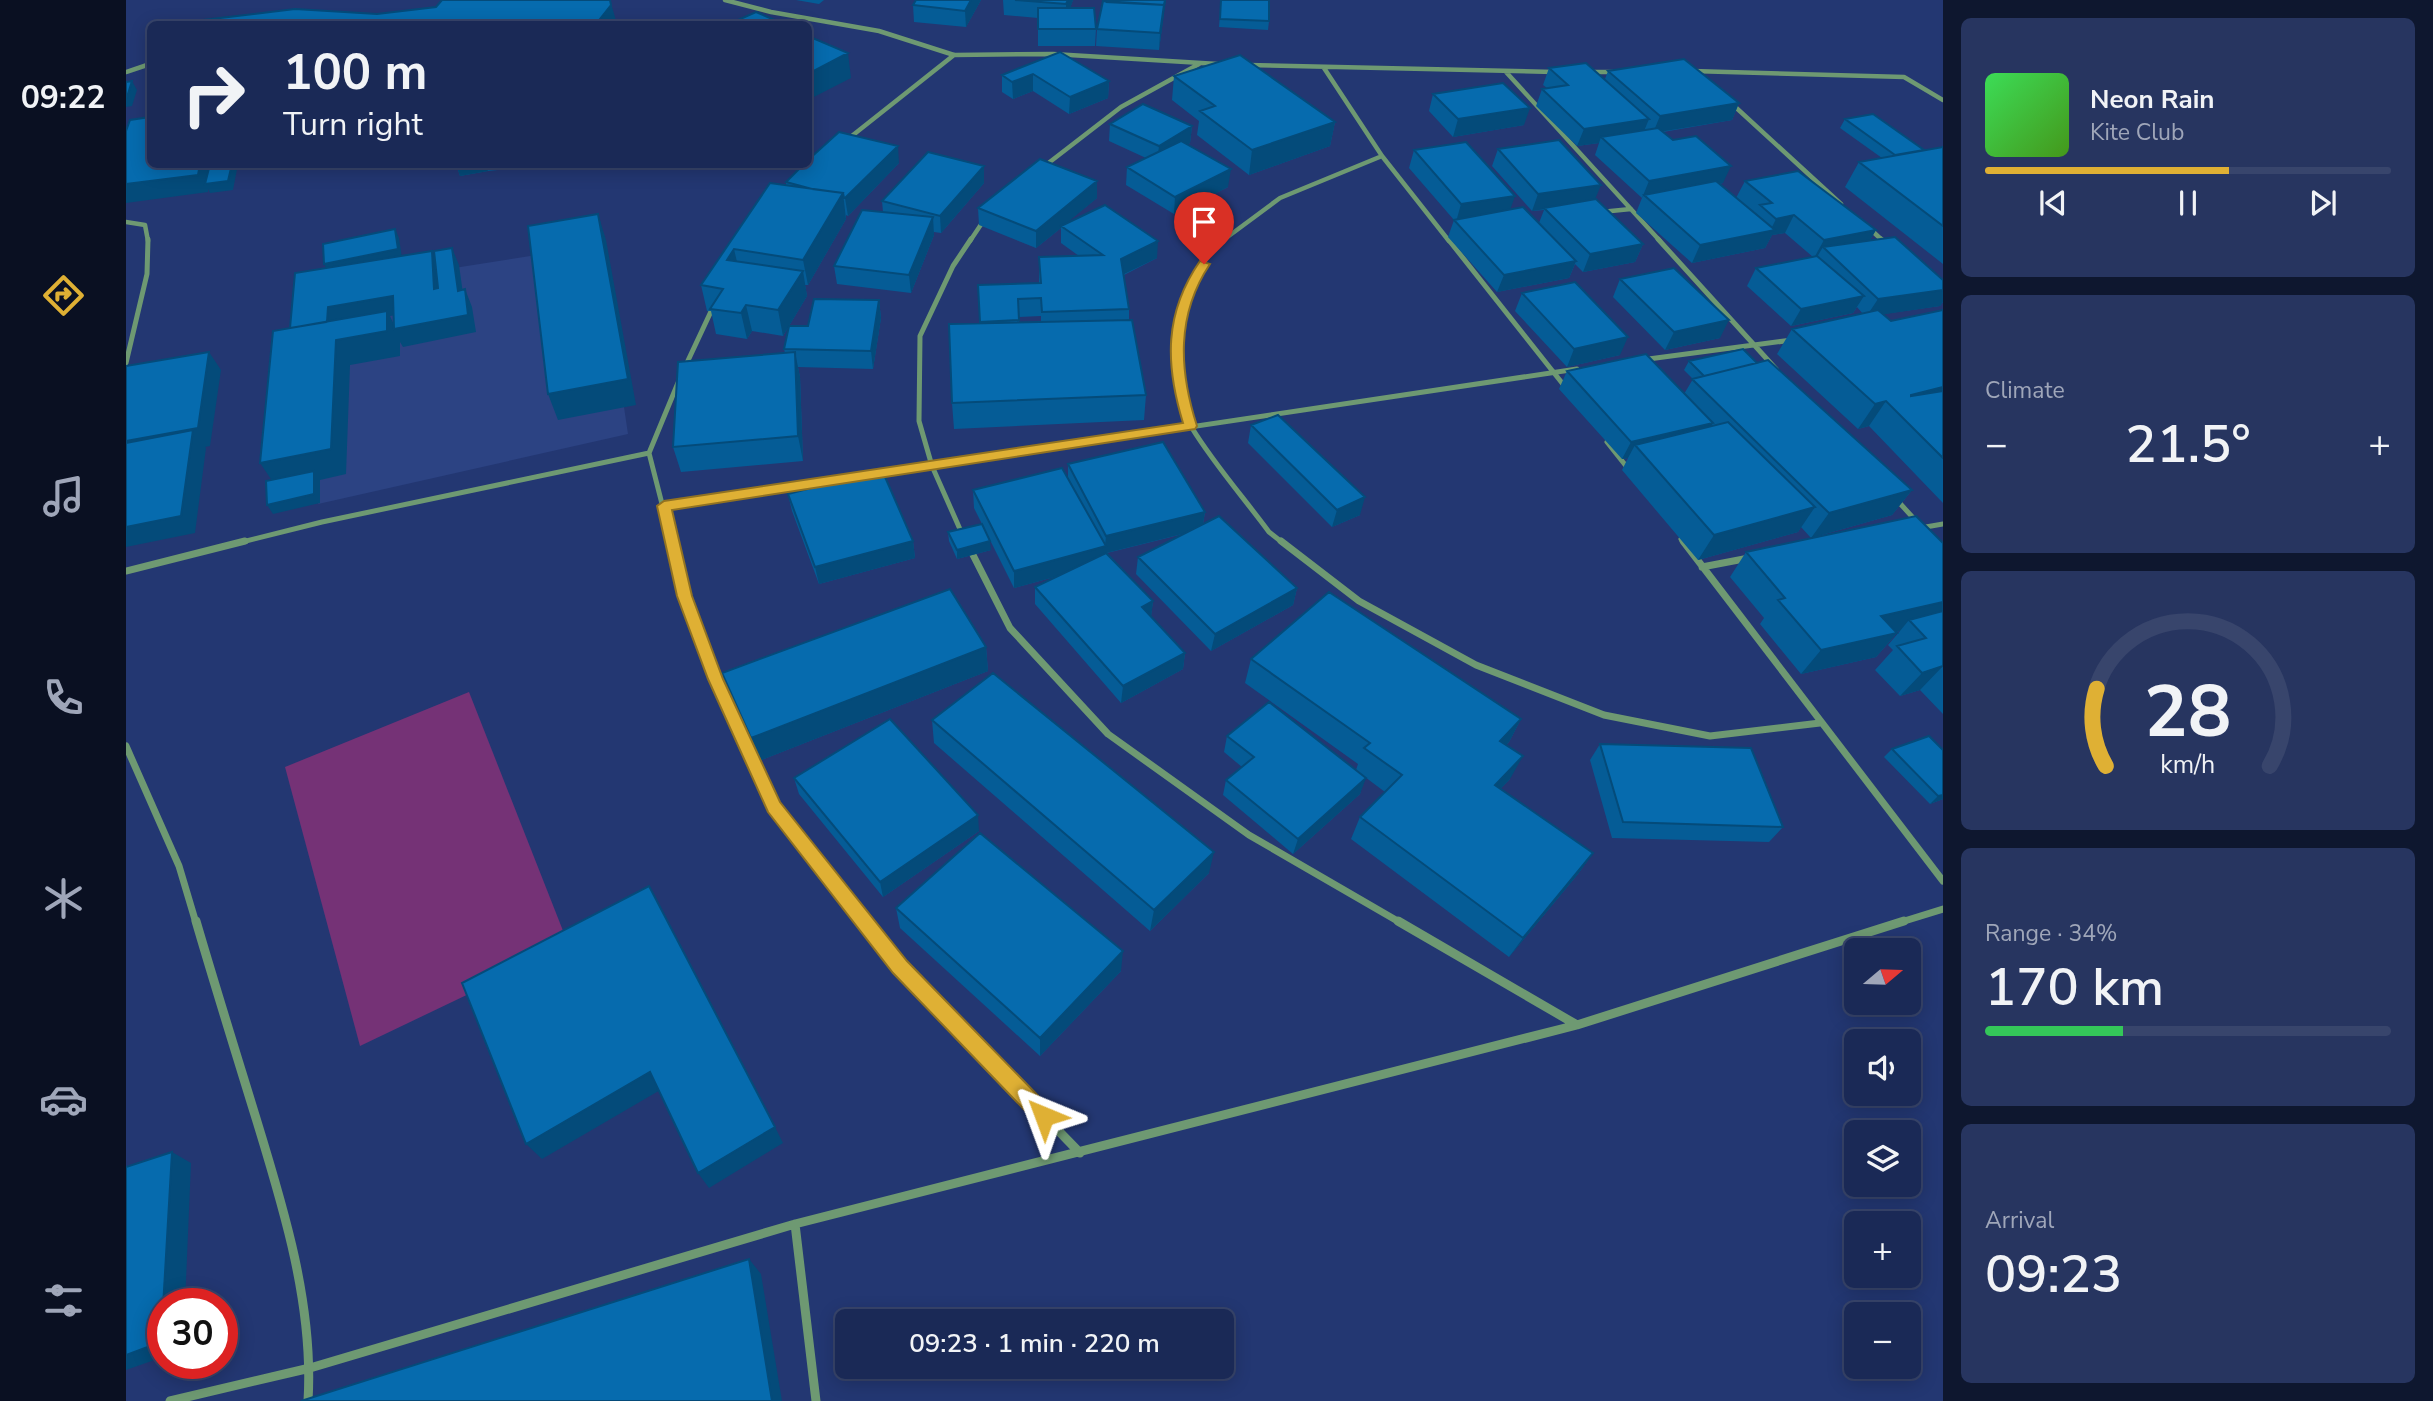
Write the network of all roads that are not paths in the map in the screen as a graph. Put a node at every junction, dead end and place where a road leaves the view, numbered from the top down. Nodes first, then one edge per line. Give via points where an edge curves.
1 (725, 0) edge
2 (954, 55) junction
3 (1199, 64) junction
4 (147, 65) edge
5 (1227, 65) edge
6 (1240, 65) edge
7 (1324, 68) junction
8 (1683, 71) edge
9 (1697, 71) junction
10 (126, 72) edge
11 (1507, 72) junction
12 (1561, 72) edge
13 (1574, 72) edge
14 (1629, 72) edge
15 (1707, 81) edge
16 (1727, 100) edge
17 (1943, 100) edge
18 (843, 144) edge
19 (1382, 156) junction
20 (1031, 178) edge
21 (1821, 186) junction
22 (1807, 188) edge
23 (1644, 207) edge
24 (1631, 209) junction
25 (992, 213) edge
26 (1590, 213) edge
27 (1851, 213) edge
28 (126, 222) edge
29 (1861, 222) edge
30 (1454, 227) dead end
31 (1440, 229) junction
32 (1892, 248) edge
33 (718, 296) edge
34 (1794, 339) dead end
35 (1754, 344) junction
36 (1634, 361) edge
37 (126, 363) edge
38 (1581, 369) edge
39 (1555, 372) junction
40 (1782, 375) edge
41 (1571, 394) edge
42 (1191, 426) junction
43 (1604, 437) edge
44 (649, 453) junction
45 (932, 466) junction
46 (1637, 480) edge
47 (1894, 497) edge
48 (664, 506) junction
49 (1943, 524) edge
50 (1922, 528) junction
51 (1908, 530) edge
52 (1677, 534) dead end
53 (1929, 536) edge
54 (1757, 557) edge
55 (1702, 567) junction
56 (126, 571) edge
57 (1820, 723) junction
58 (126, 747) edge
59 (1943, 881) edge
60 (1943, 909) edge
61 (1577, 1025) junction
62 (1080, 1153) junction
63 (795, 1224) junction
64 (310, 1368) junction
65 (170, 1401) edge
66 (308, 1401) edge
67 (816, 1401) edge

1 - 2 street via 879,31
2 - 3 street via 1053,54
2 - 18 street
3 - 5 street
3 - 20 street via 1121,107
4 - 10 street
6 - 7 street
7 - 11 street
7 - 19 street
8 - 9 street
9 - 15 street
9 - 17 street via 1904,77
11 - 12 street
11 - 24 street
13 - 14 street
16 - 21 street
19 - 31 street
19 - 42 street via 1280,198 1216,246 1192,282 1177,327 1179,388
21 - 22 street
21 - 27 street
23 - 24 street
24 - 26 street
24 - 35 street
25 - 45 street via 953,266 920,336 919,421
28 - 37 street via 145,225 149,235
29 - 32 street
30 - 31 street
31 - 39 street
33 - 44 street
34 - 35 street
35 - 36 street
35 - 40 street
38 - 39 street
39 - 41 street
39 - 42 street
42 - 45 street
42 - 57 street via 1269,533 1359,601 1476,665 1604,715 1710,736
43 - 46 street
44 - 48 street
44 - 56 street via 322,522
45 - 48 street
45 - 61 street via 1010,628 1108,734 1249,835
47 - 50 street
48 - 62 street via 685,596 715,679 774,807 900,967
49 - 50 street
50 - 51 street
50 - 53 street
52 - 55 street
54 - 55 street
55 - 57 street
57 - 59 street
58 - 64 street via 179,866 276,1185 299,1283
60 - 61 street
61 - 62 street
62 - 63 street
63 - 64 street
63 - 67 street
64 - 65 street
64 - 66 street

